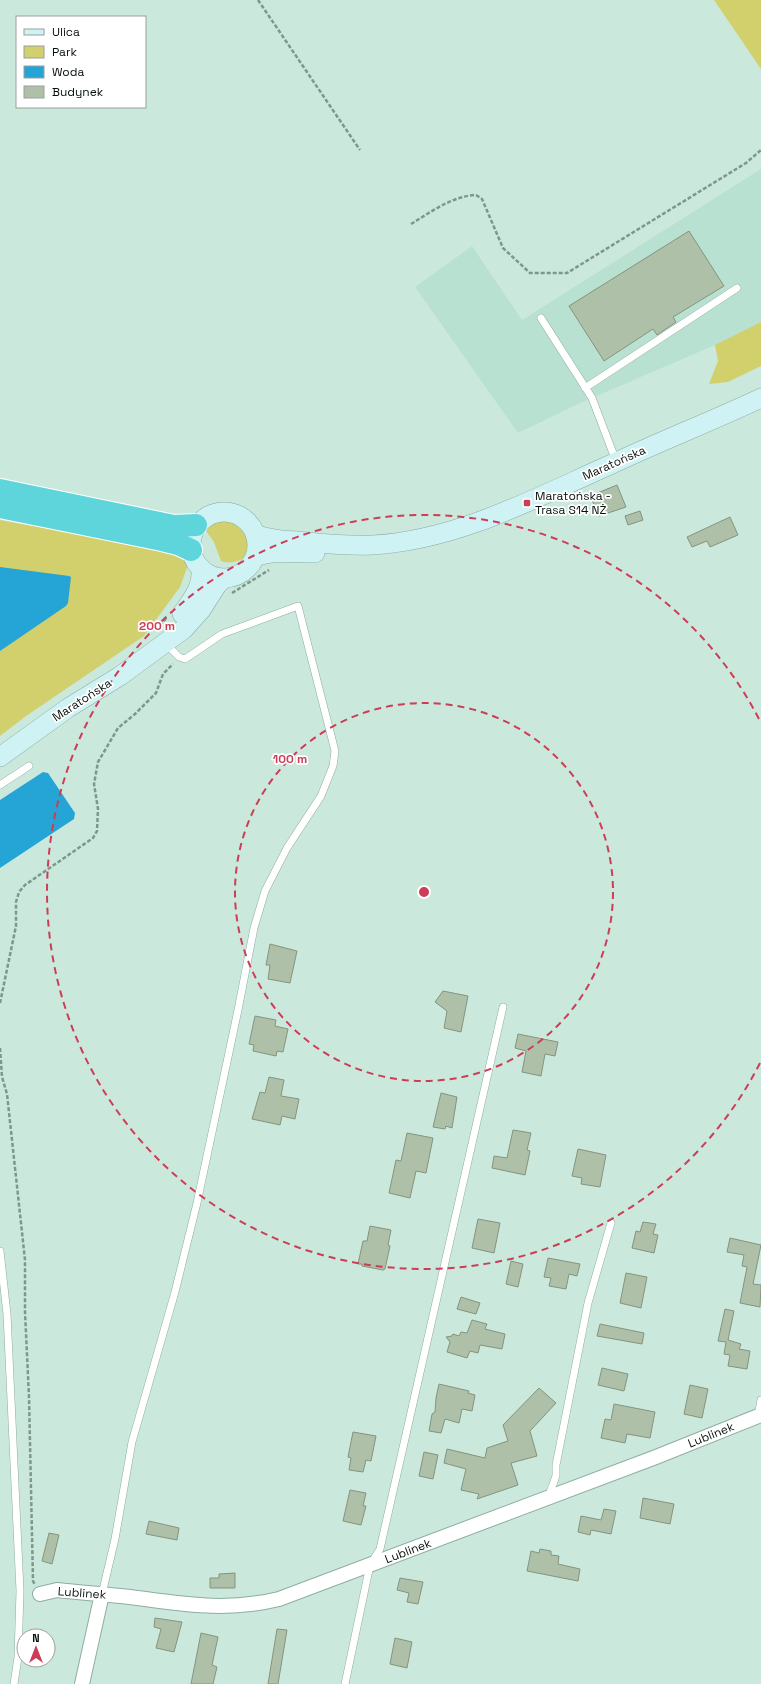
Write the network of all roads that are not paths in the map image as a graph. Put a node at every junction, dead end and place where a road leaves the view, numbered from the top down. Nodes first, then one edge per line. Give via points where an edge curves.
1 (738, 288) dead end
2 (541, 318) dead end
3 (585, 388) junction
4 (761, 398) edge
5 (616, 462) junction
6 (0, 490) edge
7 (0, 507) edge
8 (196, 525) junction
9 (256, 534) junction
10 (372, 545) junction
11 (255, 557) junction
12 (196, 559) junction
13 (227, 586) junction
14 (165, 642) junction
15 (0, 757) edge
16 (29, 766) dead end
17 (0, 785) edge
18 (503, 1007) dead end
19 (612, 1223) dead end
20 (0, 1251) edge
21 (761, 1400) edge
22 (759, 1416) edge
23 (548, 1498) junction
24 (370, 1565) junction
25 (40, 1594) road end
26 (102, 1594) junction
27 (14, 1684) edge
28 (82, 1684) edge
29 (345, 1684) edge

1 - 3 lane
2 - 3 lane
3 - 5 lane via 592,398
4 - 5 main road, Maratońska
5 - 10 main road, Maratońska via 481,522 419,539
6 - 8 highway via 174,526
7 - 12 highway via 162,540 185,547
8 - 9 main road via 214,512 225,511 245,518
8 - 12 main road via 193,532
9 - 10 main road, Maratońska via 266,538 325,544
9 - 11 main road via 258,545
10 - 11 main road, Maratońska via 352,551 276,553
11 - 13 main road via 252,564 234,577
12 - 13 main road via 207,574
12 - 14 main road, Maratońska via 202,576 199,588
13 - 14 main road, Maratońska via 217,585 184,629
14 - 15 main road, Maratońska via 136,665 68,708
14 - 26 lane via 179,657 185,659 222,634 298,606 335,751 333,766 321,796 287,848 266,891 254,928 197,1203 132,1442 115,1539
16 - 17 lane
18 - 24 lane via 380,1549
19 - 23 lane via 588,1303 556,1465 556,1476
20 - 27 lane via 7,1314 20,1591 18,1657
21 - 22 lane
22 - 23 street, Lublinek
23 - 24 street, Lublinek
24 - 26 street, Lublinek via 279,1599 242,1606 181,1605
24 - 29 lane
25 - 26 street, Lublinek via 57,1590
26 - 28 street

